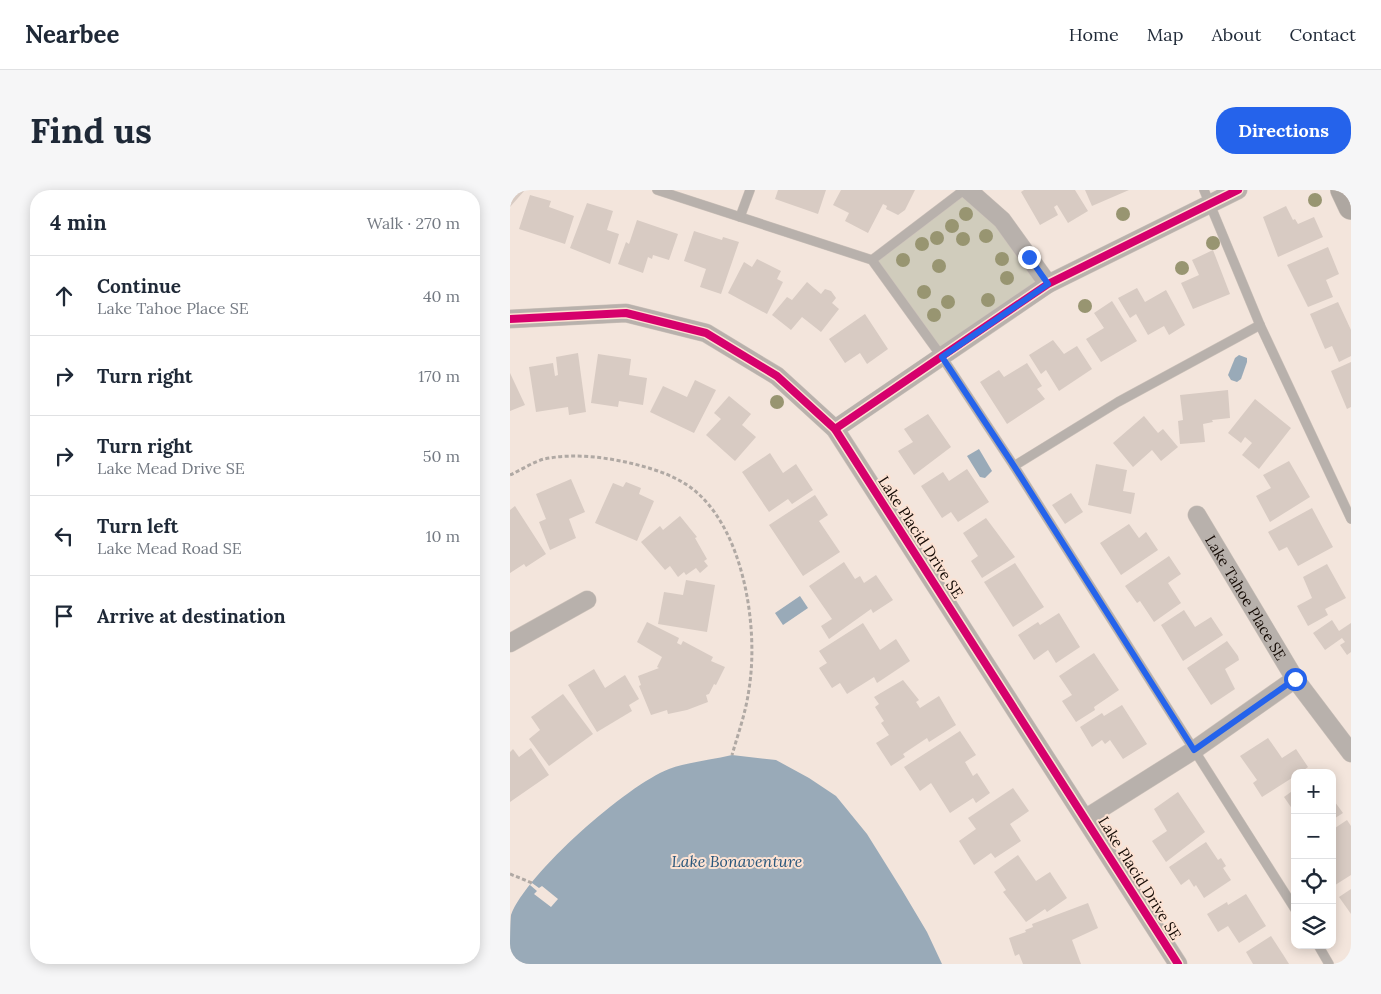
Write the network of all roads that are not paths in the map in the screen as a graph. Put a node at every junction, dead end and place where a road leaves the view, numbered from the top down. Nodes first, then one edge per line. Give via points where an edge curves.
1 (657, 190) edge
2 (750, 190) edge
3 (966, 190) edge
4 (1238, 190) edge
5 (1343, 190) edge
6 (1207, 196) edge
7 (1351, 207) edge
8 (740, 217) junction
9 (872, 260) junction
10 (1048, 284) junction
11 (510, 319) edge
12 (1260, 325) junction
13 (942, 357) junction
14 (835, 428) junction
15 (1014, 466) junction
16 (1198, 515) dead end
17 (1351, 519) edge
18 (587, 600) dead end
19 (510, 643) edge
20 (1295, 679) junction
21 (1194, 750) junction
22 (1351, 753) edge
23 (1086, 818) junction
24 (1292, 904) edge
25 (1320, 949) edge
26 (1178, 964) edge
27 (1329, 964) edge

1 - 8 lane
2 - 8 lane
3 - 9 lane
3 - 10 street via 1002,220
4 - 6 street
5 - 7 street
6 - 10 street
6 - 12 lane
8 - 9 lane
9 - 13 lane
10 - 13 street
11 - 14 street, Lake Placid Drive SE via 626,313 706,334 777,376
12 - 15 lane via 1118,402
12 - 17 lane
13 - 14 street
13 - 15 lane
14 - 23 street, Lake Placid Drive SE
15 - 21 lane
16 - 20 street, Lake Tahoe Place SE
18 - 19 street
20 - 21 street
20 - 22 street, Lake Tahoe Place SE
21 - 23 street
21 - 24 lane
23 - 26 street, Lake Placid Drive SE
25 - 27 lane

